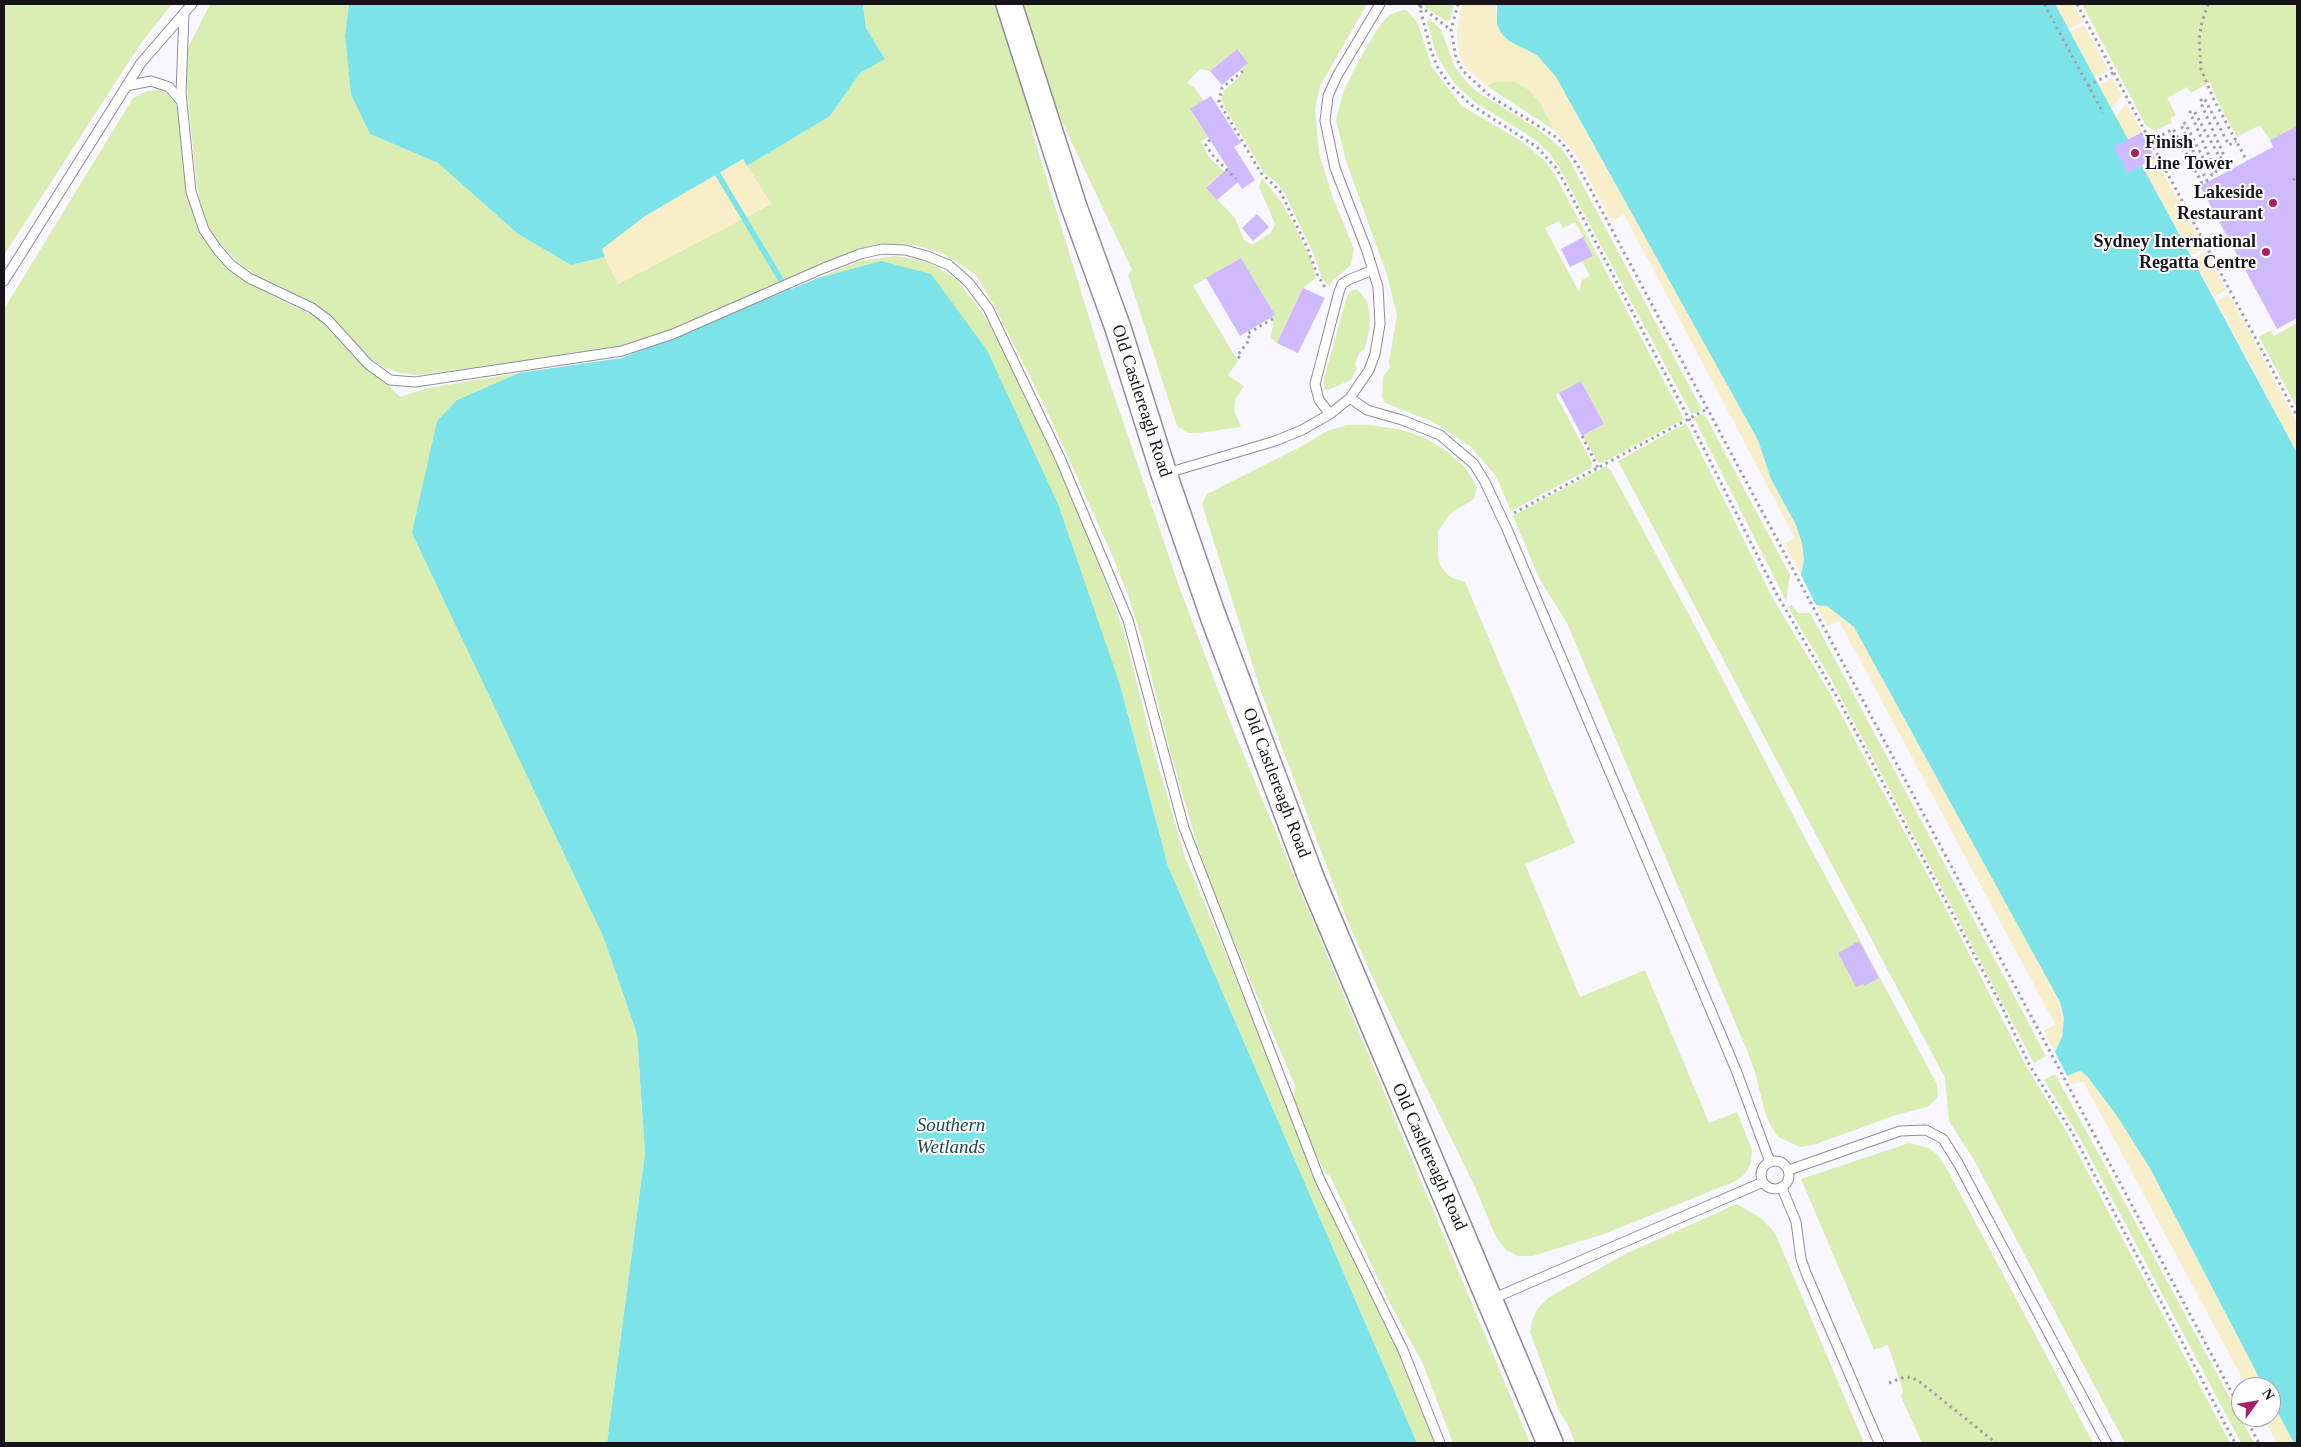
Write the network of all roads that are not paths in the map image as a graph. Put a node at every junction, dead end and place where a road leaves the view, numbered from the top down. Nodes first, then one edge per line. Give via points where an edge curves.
1 (192, 4) edge
2 (1380, 4) edge
3 (184, 13) junction
4 (1012, 13) edge
5 (126, 86) junction
6 (182, 102) junction
7 (1373, 270) junction
8 (4, 281) edge
9 (1350, 398) junction
10 (1330, 414) junction
11 (1164, 474) junction
12 (1770, 1162) junction
13 (1789, 1170) junction
14 (1763, 1182) junction
15 (1782, 1188) junction
16 (1491, 1299) junction
17 (1440, 1443) edge
18 (1550, 1443) edge
19 (1879, 1443) edge
20 (2107, 1443) edge

1 - 3 lane
2 - 7 lane via 1337,76 1328,96 1325,115 1334,168
3 - 5 lane via 141,63
3 - 6 lane
4 - 11 street, Old Castlereagh Road
5 - 6 lane via 151,81 169,87
5 - 8 lane
6 - 17 lane via 191,192 204,230 217,249 249,278 312,308 328,320 368,364 390,380 414,382 622,352 673,334 824,268 882,249 905,250 927,256 948,265 969,283 988,308 1060,458 1128,620 1188,837 1320,1180 1403,1350
7 - 9 lane via 1380,305 1378,340 1369,370
7 - 10 lane via 1348,280 1338,292 1314,384 1319,400
9 - 10 lane
9 - 12 lane via 1367,410 1428,429 1458,448 1474,464 1502,519 1736,1070
10 - 11 lane via 1275,441
11 - 16 street, Old Castlereagh Road via 1213,616 1312,880
12 - 13 lane via 1781,1162
12 - 14 lane via 1761,1173
13 - 15 lane via 1788,1182
13 - 20 lane via 1900,1132 1926,1130 1943,1140
14 - 15 lane via 1773,1190
14 - 16 lane
15 - 19 lane via 1796,1222 1806,1272
16 - 18 street, Old Castlereagh Road

